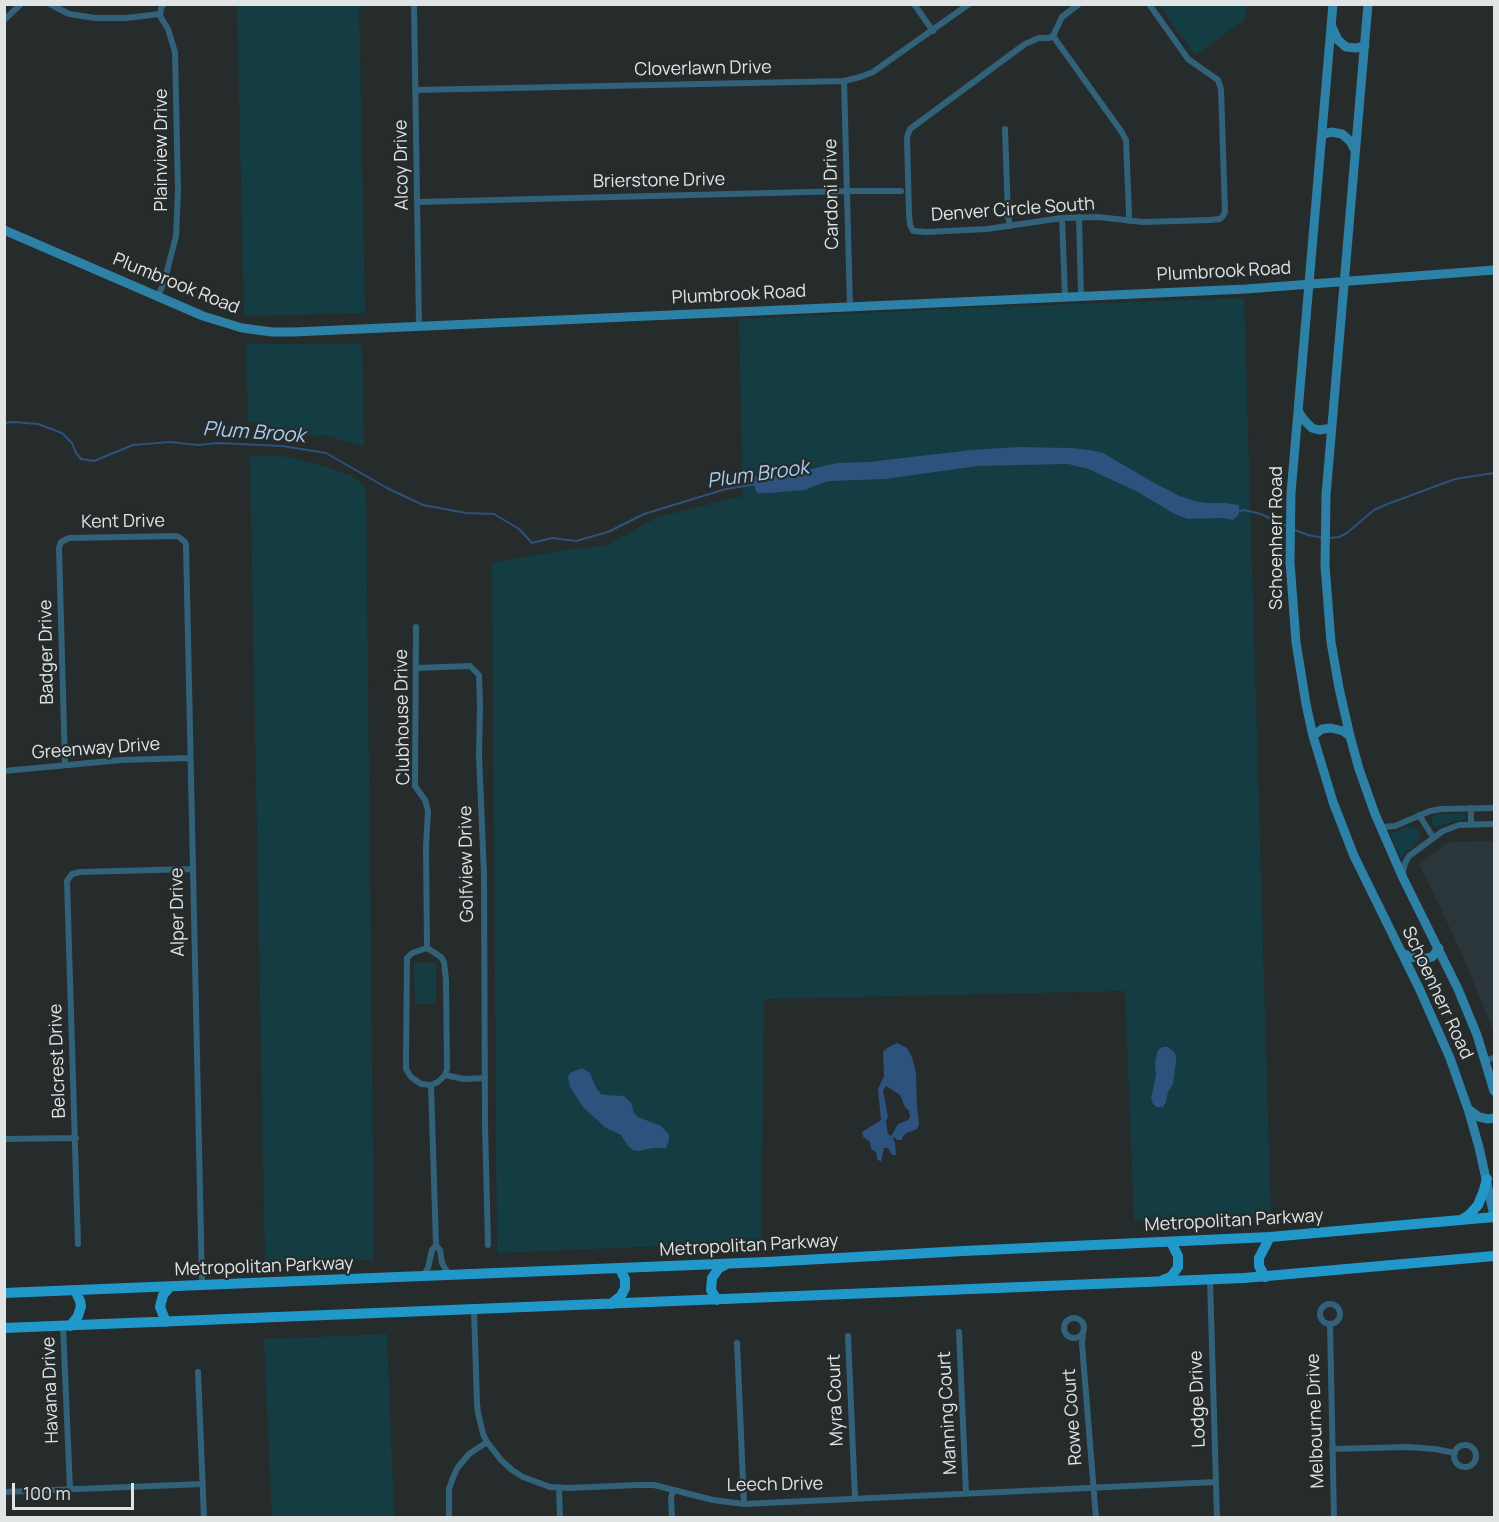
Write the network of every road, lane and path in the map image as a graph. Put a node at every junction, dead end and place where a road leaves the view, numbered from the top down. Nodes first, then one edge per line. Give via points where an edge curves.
1 (21, 4) edge
2 (50, 4) edge
3 (164, 4) edge
4 (414, 4) edge
5 (914, 4) edge
6 (969, 4) edge
7 (1079, 4) edge
8 (1149, 4) edge
9 (1333, 4) edge
10 (1368, 4) edge
11 (160, 14) junction
12 (4, 20) edge
13 (1331, 24) junction
14 (933, 31) junction
15 (1053, 36) junction
16 (1365, 46) junction
17 (844, 81) junction
18 (415, 90) junction
19 (1005, 129) dead end
20 (1322, 135) junction
21 (1355, 152) junction
22 (847, 191) junction
23 (901, 191) dead end
24 (418, 202) junction
25 (1079, 217) junction
26 (1062, 218) junction
27 (1129, 221) junction
28 (1010, 226) junction
29 (4, 230) edge
30 (1494, 270) edge
31 (1345, 281) junction
32 (1308, 284) junction
33 (1065, 296) junction
34 (1081, 296) junction
35 (158, 297) junction
36 (850, 306) junction
37 (419, 326) junction
38 (1298, 410) junction
39 (1332, 428) junction
40 (182, 539) joint
41 (64, 540) joint
42 (416, 627) dead end
43 (416, 668) junction
44 (1313, 736) junction
45 (1350, 736) junction
46 (190, 758) junction
47 (65, 765) junction
48 (4, 771) edge
49 (1471, 808) junction
50 (1494, 808) edge
51 (1419, 815) junction
52 (1494, 824) edge
53 (1471, 825) junction
54 (1381, 827) junction
55 (1433, 837) junction
56 (192, 869) junction
57 (1402, 876) junction
58 (428, 948) junction
59 (1439, 948) junction
60 (1402, 953) junction
61 (1490, 1059) edge
62 (445, 1075) junction
63 (485, 1078) junction
64 (431, 1085) junction
65 (1494, 1091) edge
66 (1468, 1109) junction
67 (1494, 1118) edge
68 (76, 1138) junction
69 (4, 1139) edge
70 (1487, 1179) junction
71 (1494, 1217) edge
72 (1461, 1220) junction
73 (1270, 1237) junction
74 (1171, 1242) junction
75 (78, 1244) dead end
76 (436, 1245) junction
77 (488, 1245) dead end
78 (1494, 1256) edge
79 (727, 1264) junction
80 (620, 1269) junction
81 (450, 1275) junction
82 (423, 1276) junction
83 (1265, 1277) junction
84 (1210, 1279) junction
85 (1160, 1282) junction
86 (202, 1286) junction
87 (170, 1287) junction
88 (75, 1290) junction
89 (4, 1293) edge
90 (717, 1300) junction
91 (611, 1304) junction
92 (474, 1310) junction
93 (166, 1322) junction
94 (1330, 1324) dead end
95 (66, 1326) junction
96 (4, 1328) edge
97 (959, 1332) dead end
98 (1083, 1332) junction
99 (848, 1336) dead end
100 (1072, 1338) junction
101 (737, 1343) dead end
102 (1082, 1344) junction
103 (198, 1372) dead end
104 (488, 1442) junction
105 (1332, 1449) junction
106 (1455, 1453) dead end
107 (1216, 1482) junction
108 (203, 1484) junction
109 (1093, 1487) junction
110 (559, 1488) junction
111 (70, 1490) junction
112 (673, 1490) junction
113 (4, 1492) edge
114 (966, 1493) junction
115 (855, 1498) junction
116 (744, 1504) junction
117 (204, 1518) edge
118 (449, 1518) edge
119 (560, 1518) edge
120 (672, 1518) edge
121 (1096, 1518) edge
122 (1217, 1518) edge
123 (1334, 1518) edge

1 - 12 street
2 - 11 street via 69,14 95,18
3 - 11 street
4 - 18 street, Alcoy Drive
5 - 14 street
6 - 14 street, Cloverlawn Drive
7 - 15 street via 1062,17
8 - 27 street, Denver Circle South via 1188,59 1218,80 1225,212 1220,219 1210,220
9 - 13 main road, Schoenherr Road
10 - 16 main road, Schoenherr Road
11 - 35 street, Plainview Drive via 176,52 178,191 176,236
13 - 16 main road via 1342,44 1351,48
13 - 20 main road, Schoenherr Road
14 - 17 street, Cloverlawn Drive via 873,72
15 - 27 street via 1126,140
15 - 28 street, Denver Circle South via 1025,44 908,132 909,214 913,231
16 - 21 main road, Schoenherr Road
17 - 18 street, Cloverlawn Drive
17 - 22 street, Cardoni Drive
18 - 24 street, Alcoy Drive
19 - 28 street
20 - 21 main road via 1342,134
20 - 32 main road, Schoenherr Road
21 - 31 main road, Schoenherr Road
22 - 23 street, Brierstone Drive
22 - 24 street, Brierstone Drive
22 - 36 street, Cardoni Drive
24 - 37 street, Alcoy Drive
25 - 26 street, Denver Circle South
25 - 27 street, Denver Circle South
25 - 34 street
26 - 28 street, Denver Circle South
26 - 33 street
29 - 35 main road, Plumbrook Road
30 - 31 main road, Plumbrook Road
31 - 32 main road, Plumbrook Road
31 - 39 main road, Schoenherr Road
32 - 34 main road, Plumbrook Road
32 - 38 main road, Schoenherr Road
33 - 34 main road, Plumbrook Road
33 - 36 main road, Plumbrook Road
35 - 37 main road, Plumbrook Road via 224,324 257,330
36 - 37 main road, Plumbrook Road
38 - 39 main road via 1312,428
38 - 44 main road, Schoenherr Road via 1289,541 1291,595
39 - 45 main road, Schoenherr Road via 1326,495 1326,590 1331,642
40 - 41 street, Kent Drive via 176,536
40 - 46 street, Alper Drive via 186,546
41 - 47 street, Badger Drive via 59,548
42 - 43 street, Clubhouse Drive
43 - 58 street, Clubhouse Drive via 415,786 428,811
43 - 63 street, Golfview Drive via 470,666 479,675
44 - 45 main road via 1331,728
44 - 60 main road, Schoenherr Road via 1345,835
45 - 54 main road, Schoenherr Road
46 - 47 street, Greenway Drive
46 - 56 street, Alper Drive
47 - 48 street, Greenway Drive
49 - 50 street
49 - 51 street
49 - 53 street
51 - 54 street via 1395,826
51 - 55 street
52 - 53 street
53 - 55 street via 1454,826
54 - 57 main road, Schoenherr Road
55 - 57 street via 1409,856
56 - 68 street, Belcrest Drive via 80,872 69,876
56 - 86 street, Alper Drive
57 - 59 main road, Schoenherr Road
58 - 62 street via 444,963
58 - 64 street via 407,958 406,1069 421,1084
59 - 60 main road via 1432,957 1423,959
59 - 61 main road, Schoenherr Road
60 - 66 main road, Schoenherr Road via 1443,1040
61 - 65 main road, Schoenherr Road
62 - 63 street
62 - 64 street
63 - 77 street
64 - 76 street
66 - 67 main road via 1479,1117
66 - 70 main road, Schoenherr Road
68 - 69 street
68 - 75 street, Belcrest Drive
70 - 71 main road, Schoenherr Road
70 - 72 main road via 1478,1205
71 - 72 main road, Metropolitan Parkway
72 - 73 main road, Metropolitan Parkway
73 - 74 main road, Metropolitan Parkway
73 - 83 main road via 1259,1258
74 - 79 main road, Metropolitan Parkway
74 - 85 main road via 1178,1267 1171,1277
76 - 81 street
76 - 82 street
78 - 83 main road
79 - 80 main road, Metropolitan Parkway
79 - 90 main road via 710,1284
80 - 81 main road, Metropolitan Parkway
80 - 91 main road via 626,1288
81 - 82 main road, Metropolitan Parkway
82 - 86 main road, Metropolitan Parkway
83 - 84 main road
84 - 85 main road
84 - 107 street, Lodge Drive
85 - 90 main road
86 - 87 main road, Metropolitan Parkway
87 - 88 main road, Metropolitan Parkway
87 - 93 main road via 160,1307
88 - 89 main road, Metropolitan Parkway
88 - 95 main road via 81,1306 78,1316
90 - 91 main road
91 - 92 main road
92 - 93 main road
92 - 104 street, Leech Drive via 478,1413
93 - 95 main road
94 - 105 street, Melbourne Drive
95 - 96 main road
95 - 111 street, Havana Drive
97 - 114 street, Manning Court
98 - 100 street
98 - 100 street via 1080,1320 1070,1319 1064,1329
98 - 102 street, Rowe Court
99 - 115 street, Myra Court
100 - 102 street, Rowe Court
101 - 116 street
102 - 109 street, Rowe Court
103 - 108 street
104 - 110 street, Leech Drive via 517,1473 538,1484
104 - 118 street via 458,1467 449,1489
105 - 106 street via 1415,1448
105 - 123 street, Melbourne Drive
107 - 109 street, Leech Drive
107 - 122 street, Lodge Drive
108 - 111 street
108 - 117 street
109 - 114 street, Leech Drive
109 - 121 street, Rowe Court
110 - 112 street, Leech Drive via 645,1485
110 - 119 street
111 - 113 street
112 - 116 street, Leech Drive
112 - 120 street
114 - 115 street, Leech Drive
115 - 116 street, Leech Drive

